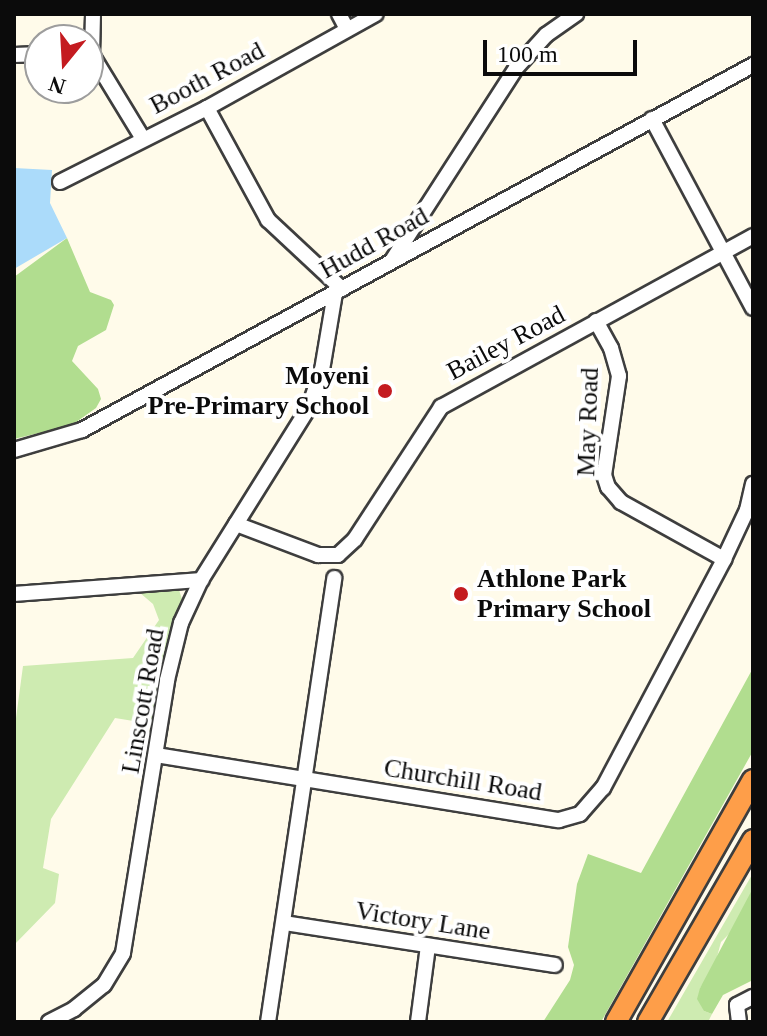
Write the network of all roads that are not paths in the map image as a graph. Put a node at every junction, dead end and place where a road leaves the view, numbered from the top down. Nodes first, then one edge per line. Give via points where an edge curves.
1 (339, 14) edge
2 (376, 14) edge
3 (576, 14) edge
4 (347, 29) junction
5 (753, 65) edge
6 (104, 77) edge
7 (207, 108) junction
8 (652, 119) junction
9 (143, 139) junction
10 (60, 182) dead end
11 (753, 236) edge
12 (725, 252) junction
13 (393, 259) junction
14 (338, 291) junction
15 (753, 308) edge
16 (596, 321) junction
17 (14, 450) edge
18 (753, 484) edge
19 (236, 524) junction
20 (724, 559) junction
21 (334, 578) dead end
22 (201, 580) junction
23 (14, 594) edge
24 (156, 755) junction
25 (305, 779) junction
26 (753, 780) edge
27 (753, 840) edge
28 (284, 923) junction
29 (428, 946) junction
30 (555, 965) dead end
31 (753, 997) edge
32 (58, 1021) edge
33 (268, 1022) edge
34 (418, 1022) edge
35 (616, 1022) edge
36 (648, 1022) edge
37 (739, 1022) edge

1 - 4 street
2 - 4 street, Booth Road
3 - 13 street via 546,35 516,68
4 - 7 street, Booth Road
5 - 8 street, Hudd Road
6 - 9 street
7 - 9 street, Booth Road
7 - 14 street via 268,220
8 - 12 street
8 - 13 street, Hudd Road
9 - 10 street, Booth Road
11 - 12 street, Bailey Road
12 - 15 street
12 - 16 street, Bailey Road
13 - 14 street, Hudd Road
14 - 17 street, Hudd Road via 82,430
14 - 19 street, Linscott Road via 309,407
16 - 19 street, Bailey Road via 441,407 355,539 338,555 318,555
16 - 20 street, May Road via 619,376 604,475 608,487 621,502
18 - 20 street, Churchill Road
19 - 22 street, Linscott Road
20 - 25 street, Churchill Road via 603,788 580,814 559,820
21 - 25 street
22 - 23 street
22 - 24 street, Linscott Road via 175,641
24 - 25 street, Churchill Road
24 - 32 street, Linscott Road via 123,953 104,985
25 - 28 street
26 - 35 highway
27 - 36 highway
28 - 29 street, Victory Lane
28 - 33 street
29 - 30 street, Victory Lane
29 - 34 street
31 - 37 street via 737,1005

